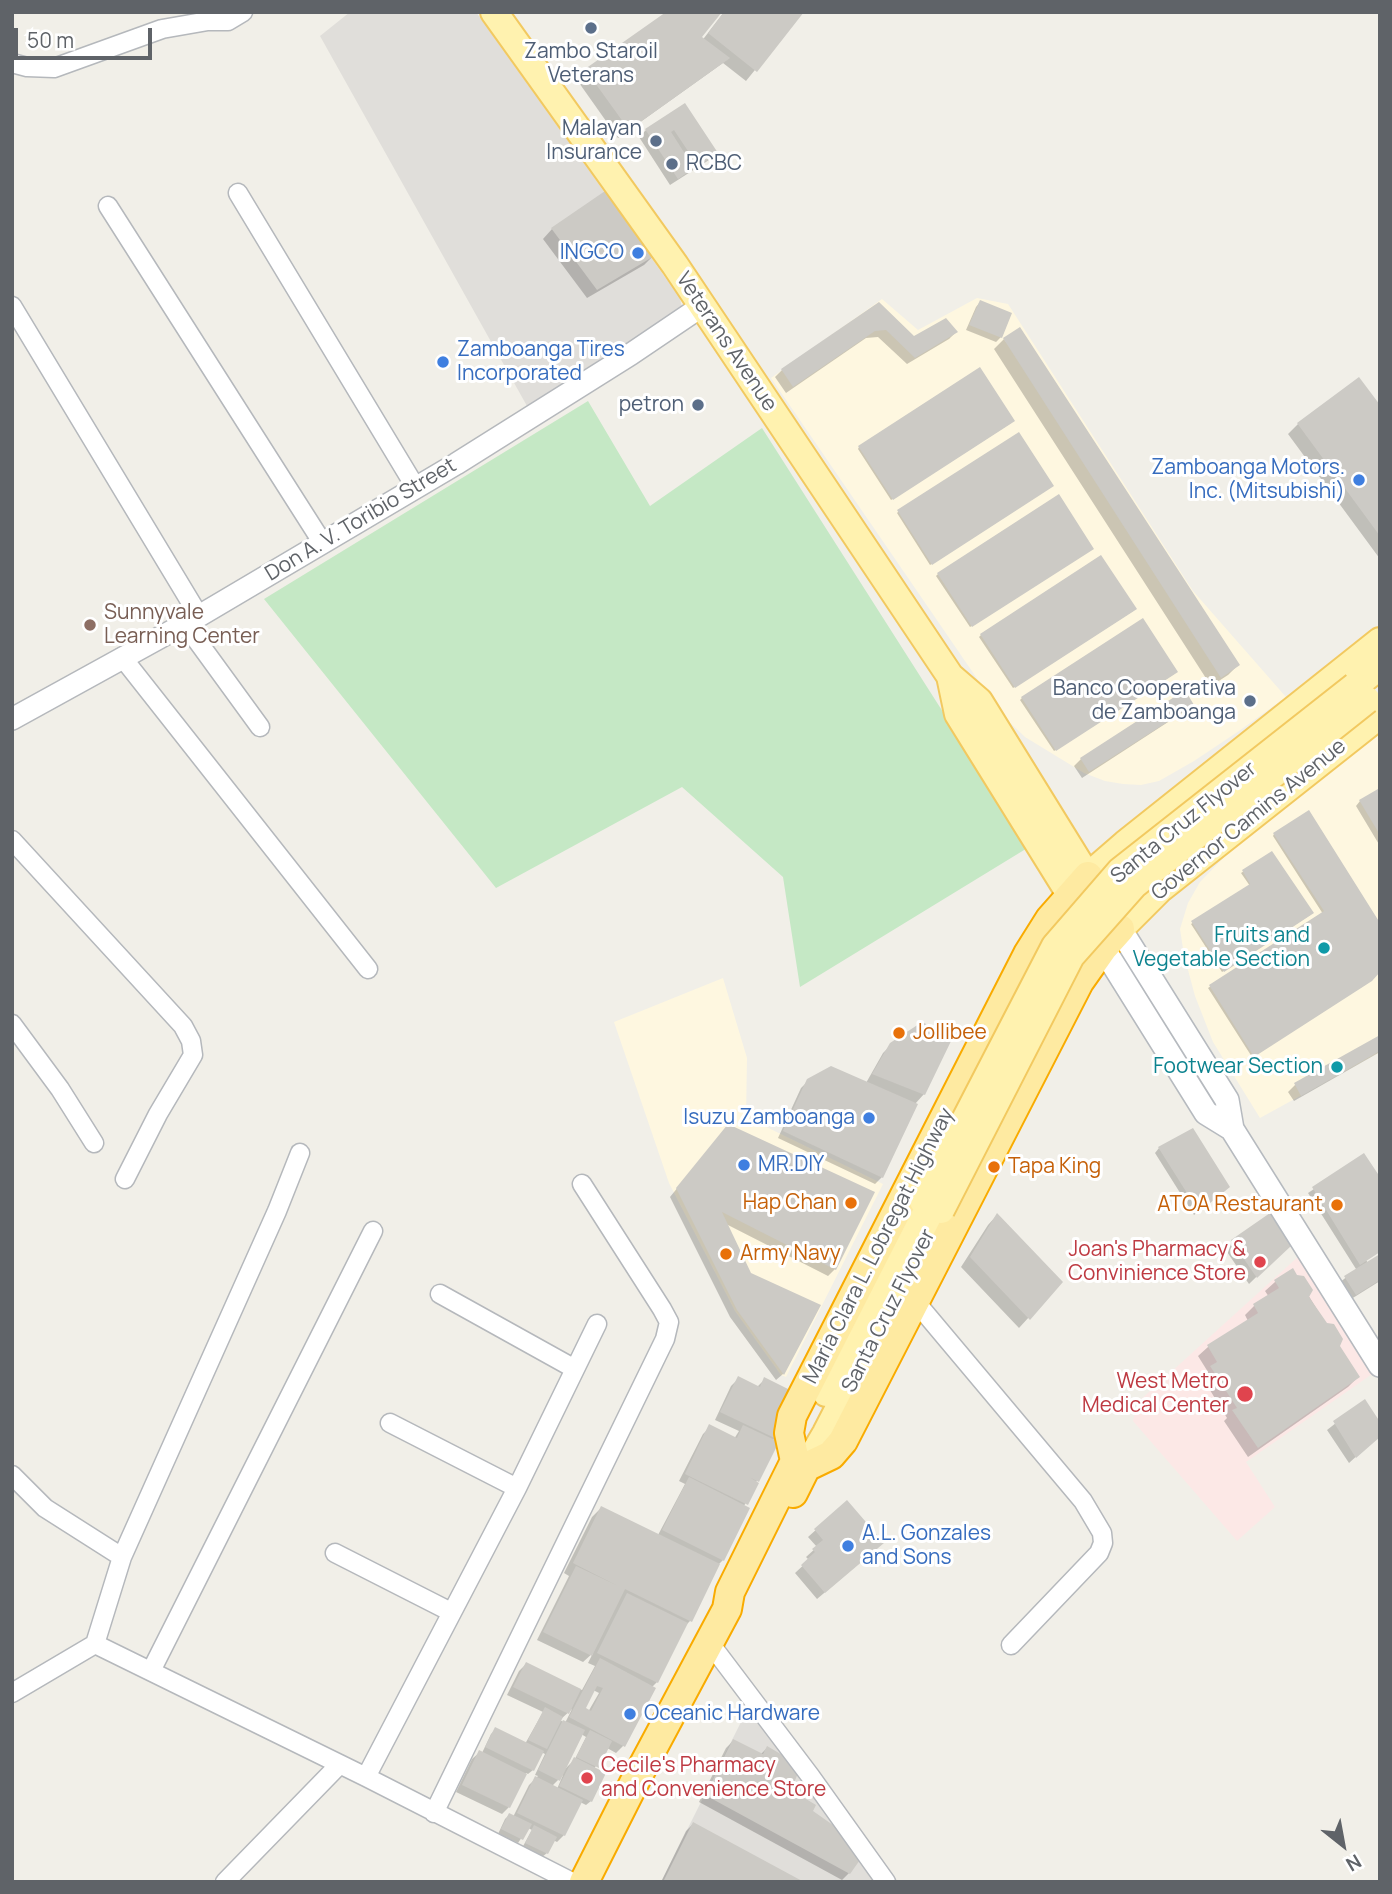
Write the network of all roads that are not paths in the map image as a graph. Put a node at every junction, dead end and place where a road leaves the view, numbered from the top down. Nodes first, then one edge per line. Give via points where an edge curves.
1 (243, 12) edge
2 (494, 12) edge
3 (12, 63) edge
4 (238, 193) dead end
5 (108, 206) dead end
6 (12, 306) edge
7 (702, 306) junction
8 (415, 488) junction
9 (322, 542) junction
10 (192, 620) junction
11 (1380, 641) edge
12 (122, 657) junction
13 (1380, 666) edge
14 (1370, 698) edge
15 (1304, 701) junction
16 (12, 719) edge
17 (260, 727) dead end
18 (1340, 746) junction
19 (1226, 763) junction
20 (1262, 808) junction
21 (1148, 825) junction
22 (12, 840) edge
23 (1184, 870) junction
24 (1079, 885) junction
25 (1112, 938) junction
26 (368, 969) dead end
27 (1015, 980) junction
28 (1066, 1006) junction
29 (12, 1024) edge
30 (972, 1065) junction
31 (1023, 1091) junction
32 (94, 1143) dead end
33 (928, 1150) junction
34 (300, 1153) dead end
35 (979, 1176) junction
36 (125, 1179) dead end
37 (582, 1184) dead end
38 (373, 1231) dead end
39 (440, 1294) dead end
40 (915, 1301) junction
41 (597, 1324) dead end
42 (1380, 1365) edge
43 (575, 1370) junction
44 (390, 1423) dead end
45 (801, 1464) junction
46 (12, 1475) edge
47 (517, 1488) junction
48 (335, 1553) dead end
49 (122, 1557) junction
50 (451, 1612) junction
51 (718, 1625) junction
52 (96, 1644) junction
53 (1011, 1646) dead end
54 (152, 1671) junction
55 (12, 1693) edge
56 (340, 1765) junction
57 (366, 1777) junction
58 (434, 1813) junction
59 (225, 1882) edge
60 (572, 1882) edge
61 (584, 1882) edge
62 (886, 1882) edge

1 - 3 street via 228,21 162,29 54,68
2 - 7 main road, Veterans Avenue
4 - 8 street
5 - 9 street
6 - 10 street
7 - 8 street, Don A. V. Toribio Street
7 - 24 main road, Veterans Avenue via 950,676 979,701
8 - 9 street, Don A. V. Toribio Street
9 - 10 street, Don A. V. Toribio Street
10 - 12 street, Don A. V. Toribio Street
10 - 17 street
11 - 15 main road
12 - 16 street, Don A. V. Toribio Street
12 - 26 street
13 - 14 main road, Santa Cruz Flyover
14 - 18 main road, Governor Camins Avenue
14 - 45 main road, Santa Cruz Flyover, bridge via 1120,871 1055,946 932,1206 810,1425
15 - 18 main road
15 - 19 main road
18 - 20 main road, Governor Camins Avenue
19 - 20 main road
19 - 21 main road
20 - 23 main road, Governor Camins Avenue
21 - 23 main road
21 - 24 main road
22 - 36 street via 183,1026 191,1041 193,1055
23 - 25 main road, Governor Camins Avenue
24 - 25 main road, Veterans Avenue
24 - 27 highway, Maria Clara L. Lobregat Highway via 1040,934
25 - 28 highway
25 - 42 main road via 1206,1113 1232,1129
27 - 28 highway
27 - 30 highway, Maria Clara L. Lobregat Highway
28 - 31 highway
29 - 32 street
30 - 31 highway
30 - 33 highway, Maria Clara L. Lobregat Highway
31 - 35 highway
33 - 35 highway
33 - 45 highway, Maria Clara L. Lobregat Highway via 792,1416 789,1433
34 - 49 street
35 - 40 highway
37 - 58 street via 666,1315 665,1339
38 - 54 street
39 - 43 street
40 - 45 highway via 843,1441 831,1455
40 - 53 street via 1083,1501 1102,1533 1099,1553
41 - 43 street
43 - 47 street
44 - 47 street
45 - 51 highway via 730,1592
46 - 49 street via 46,1508
47 - 50 street
48 - 50 street
49 - 52 street
50 - 57 street
51 - 61 highway
51 - 62 street via 811,1777
52 - 54 street
52 - 55 street
54 - 56 street
56 - 57 street
56 - 59 street
57 - 58 street
58 - 60 street

